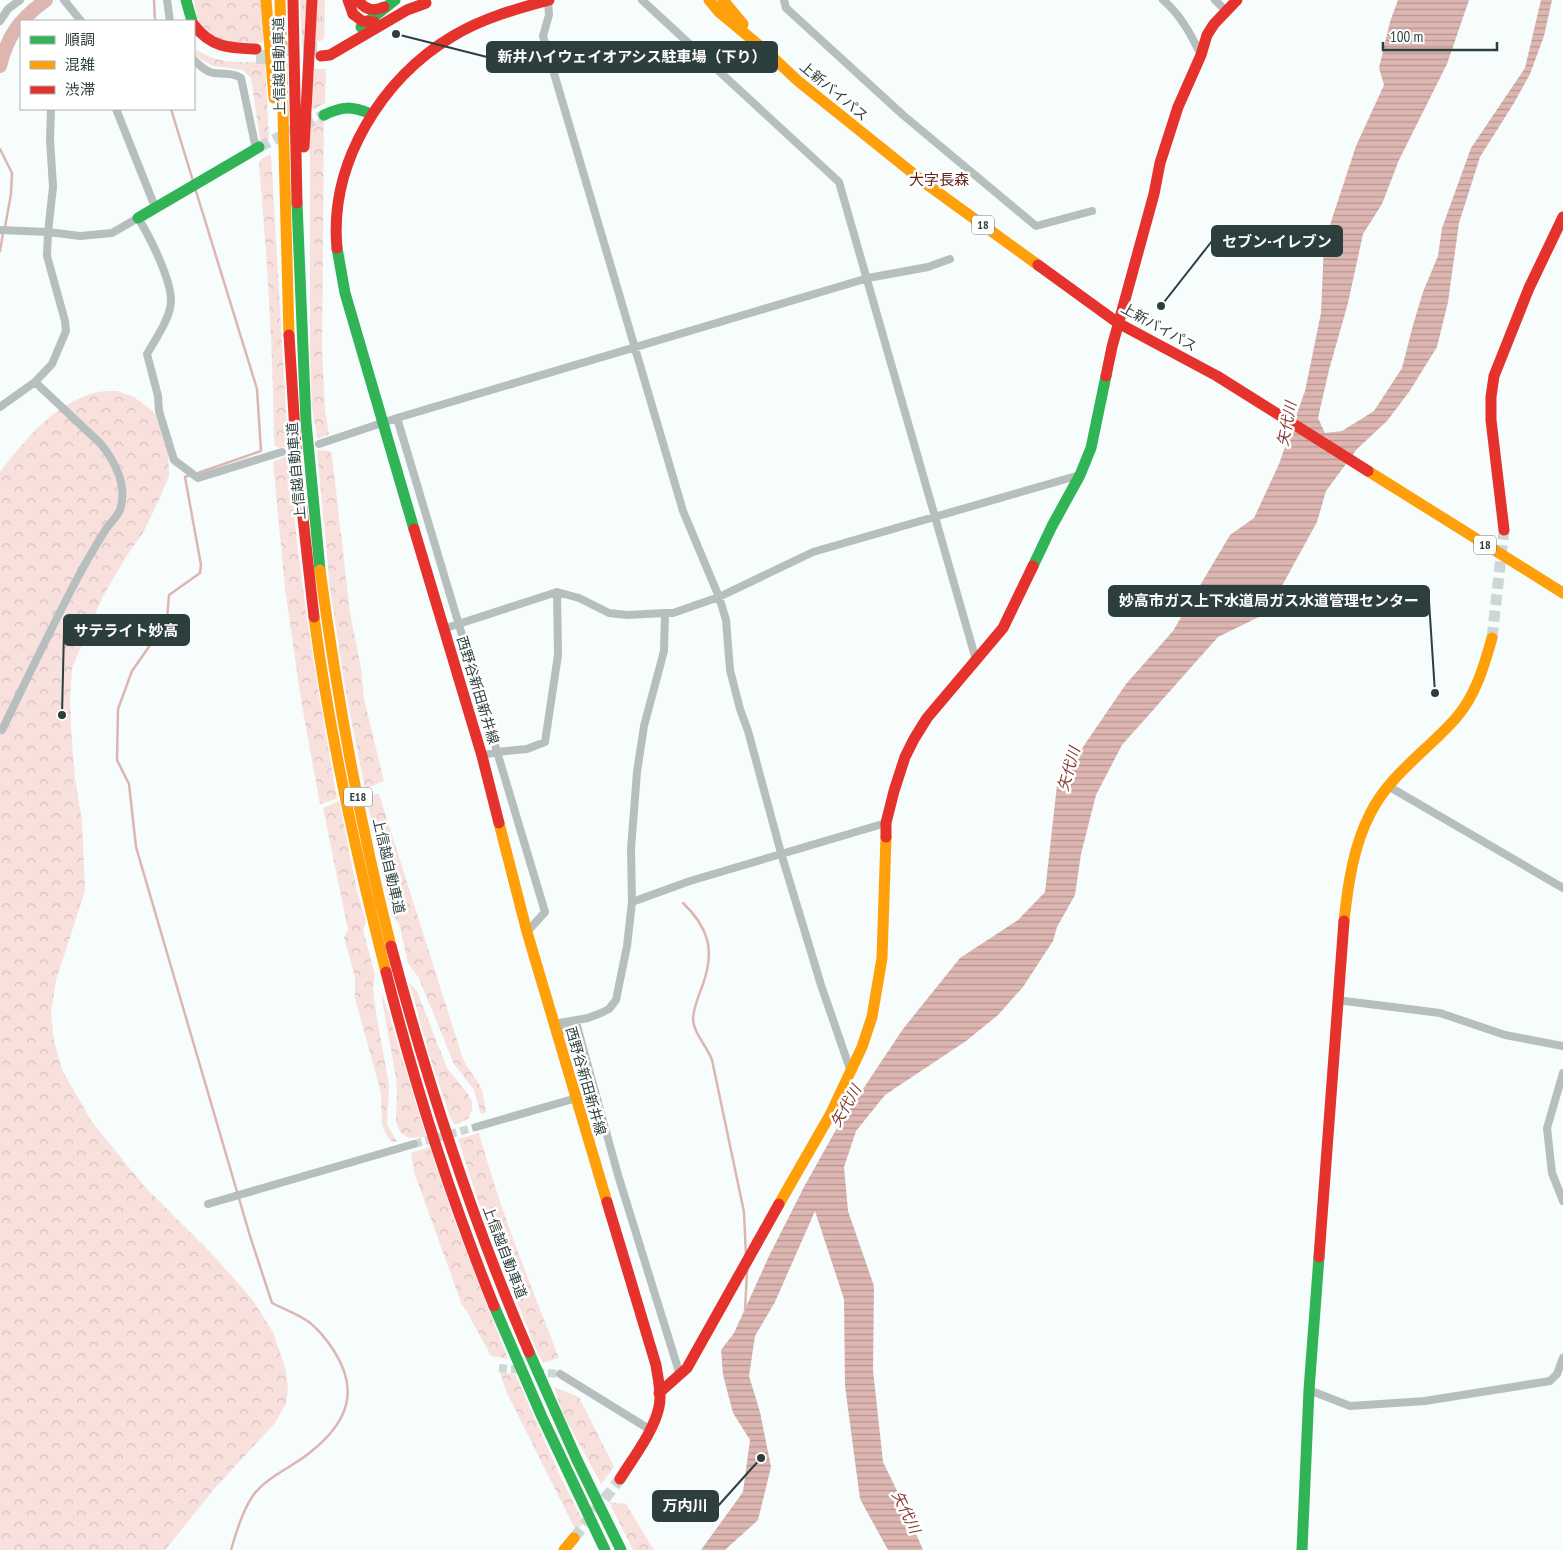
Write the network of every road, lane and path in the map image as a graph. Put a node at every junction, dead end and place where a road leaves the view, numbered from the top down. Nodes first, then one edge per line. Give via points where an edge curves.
1 (20, 0) edge
2 (167, 0) edge
3 (180, 0) edge
4 (186, 0) edge
5 (266, 0) edge
6 (280, 0) edge
7 (293, 0) edge
8 (312, 0) edge
9 (348, 0) edge
10 (358, 0) edge
11 (642, 0) edge
12 (709, 0) edge
13 (723, 0) edge
14 (784, 0) edge
15 (1163, 0) edge
16 (1214, 0) edge
17 (1237, 0) edge
18 (65, 1) edge
19 (394, 1) edge
20 (543, 1) edge
21 (426, 3) dead end
22 (407, 10) junction
23 (1226, 11) junction
24 (80, 20) edge
25 (170, 20) edge
26 (183, 20) edge
27 (192, 20) edge
28 (0, 21) edge
29 (195, 27) edge
30 (195, 41) edge
31 (766, 51) junction
32 (1201, 55) junction
33 (195, 61) edge
34 (51, 110) edge
35 (116, 110) edge
36 (371, 114) junction
37 (324, 115) tunnel mouth
38 (258, 148) joint
39 (155, 207) junction
40 (1092, 211) dead end
41 (1563, 217) edge
42 (138, 218) junction
43 (284, 221) junction
44 (0, 230) edge
45 (48, 232) junction
46 (950, 259) dead end
47 (868, 278) junction
48 (1118, 323) junction
49 (302, 327) junction
50 (635, 348) junction
51 (35, 382) junction
52 (0, 406) edge
53 (396, 418) junction
54 (383, 422) junction
55 (319, 444) dead end
56 (282, 452) dead end
57 (1080, 475) junction
58 (936, 516) junction
59 (1504, 530) tunnel mouth
60 (557, 592) junction
61 (1563, 594) edge
62 (719, 597) junction
63 (665, 613) junction
64 (458, 624) junction
65 (443, 629) junction
66 (1492, 638) tunnel mouth
67 (976, 660) junction
68 (2, 730) dead end
69 (496, 752) junction
70 (482, 756) junction
71 (1388, 786) junction
72 (886, 822) junction
73 (781, 853) junction
74 (1563, 888) edge
75 (632, 902) junction
76 (527, 932) junction
77 (1337, 1000) junction
78 (555, 1029) junction
79 (1563, 1046) edge
80 (851, 1072) junction
81 (1563, 1073) edge
82 (594, 1093) junction
83 (575, 1098) junction
84 (476, 1127) tunnel mouth
85 (414, 1144) tunnel mouth
86 (1563, 1201) edge
87 (208, 1204) dead end
88 (1563, 1358) edge
89 (560, 1374) tunnel mouth
90 (1560, 1374) edge
91 (680, 1375) junction
92 (1309, 1390) junction
93 (660, 1393) junction
94 (649, 1429) junction
95 (620, 1479) tunnel mouth
96 (574, 1538) tunnel mouth
97 (564, 1550) edge
98 (606, 1550) edge
99 (621, 1550) edge
100 (1302, 1550) edge

1 - 28 street
2 - 25 street
3 - 26 main road
4 - 27 main road
5 - 43 main road
6 - 43 main road, 上信越自動車道 / E18
7 - 49 main road, 上信越自動車道 / E18
8 - 49 main road via 303,161
9 - 22 main road, bridge via 353,14 368,23
10 - 19 main road via 372,11
11 - 47 street via 839,182
12 - 31 main road, 上新バイパス / 18
13 - 31 main road, 上新バイパス / 18
14 - 40 street via 786,8 902,116 1036,226
15 - 32 street via 1181,19
16 - 23 street
17 - 23 main road
18 - 24 street
19 - 22 main road via 343,40 321,52 330,55
20 - 36 main road, 西野谷新田新井線 via 470,27 439,45 394,83
20 - 50 street via 549,15 543,36
21 - 22 main road
23 - 32 main road via 1206,35
29 - 30 main road via 201,36 216,45 256,53 220,55
31 - 48 main road, 上新バイパス / 18 via 805,87 925,183
32 - 48 main road via 1180,100 1160,164
33 - 38 street via 212,73 234,74 241,78
34 - 45 street via 53,187
35 - 39 street
36 - 37 main road via 353,106
36 - 54 main road, 西野谷新田新井線 via 348,168 337,214 337,233 345,293
38 - 39 main road
39 - 42 main road
41 - 59 main road via 1529,288 1494,376 1491,420
42 - 45 street via 112,233 80,236
42 - 56 street via 154,246 171,302 166,319 147,354 174,460 198,478
43 - 98 main road, 上信越自動車道 / E18 via 290,377 304,542 327,699 361,874 398,1020 448,1186 535,1402
44 - 45 street
45 - 51 street via 47,256 66,331 52,364
46 - 47 street via 928,267
47 - 50 street
47 - 58 street
48 - 57 main road via 1091,448
48 - 61 main road, 上新バイパス / 18 via 1217,376
49 - 99 main road, 上信越自動車道 / E18 via 311,483 331,640 382,908 429,1079 482,1237 547,1396
50 - 53 street
50 - 62 street via 683,511
51 - 52 street
51 - 68 street via 108,454 116,465 122,496 119,511 77,578
53 - 54 street
53 - 64 street
54 - 55 street
54 - 65 main road, 西野谷新田新井線
57 - 58 street
57 - 67 main road via 1003,628
58 - 62 street via 814,552
58 - 67 street
60 - 63 street via 579,598 609,613
60 - 64 street
60 - 69 street via 558,655 546,742 527,749
62 - 63 street
62 - 73 street via 726,620 730,670
63 - 75 street via 664,651 644,726 637,772 631,849
64 - 65 street
64 - 69 street
65 - 70 main road, 西野谷新田新井線
66 - 71 main road via 1483,671 1470,699 1457,717
67 - 72 main road via 914,738 898,776
69 - 70 street
69 - 76 street via 545,912
70 - 76 main road, 西野谷新田新井線
71 - 74 street
71 - 77 main road via 1370,813 1350,872
72 - 73 street
72 - 80 main road via 882,958 872,1017
73 - 75 street
73 - 80 street
75 - 78 street via 616,1000 601,1013
76 - 78 main road, 西野谷新田新井線
77 - 79 street via 1440,1014 1505,1034
77 - 92 main road
78 - 82 street via 577,1026
78 - 83 main road, 西野谷新田新井線
80 - 91 main road via 821,1132 687,1368
81 - 86 street via 1547,1128 1552,1173
82 - 83 street
82 - 91 street
83 - 84 street
83 - 93 main road, 西野谷新田新井線 via 656,1364
85 - 87 street
88 - 90 street
89 - 94 street
90 - 92 street via 1550,1381 1425,1401 1350,1406
91 - 93 main road
92 - 100 main road
93 - 94 main road, 西野谷新田新井線 via 659,1409
94 - 95 main road, 西野谷新田新井線
96 - 97 main road

